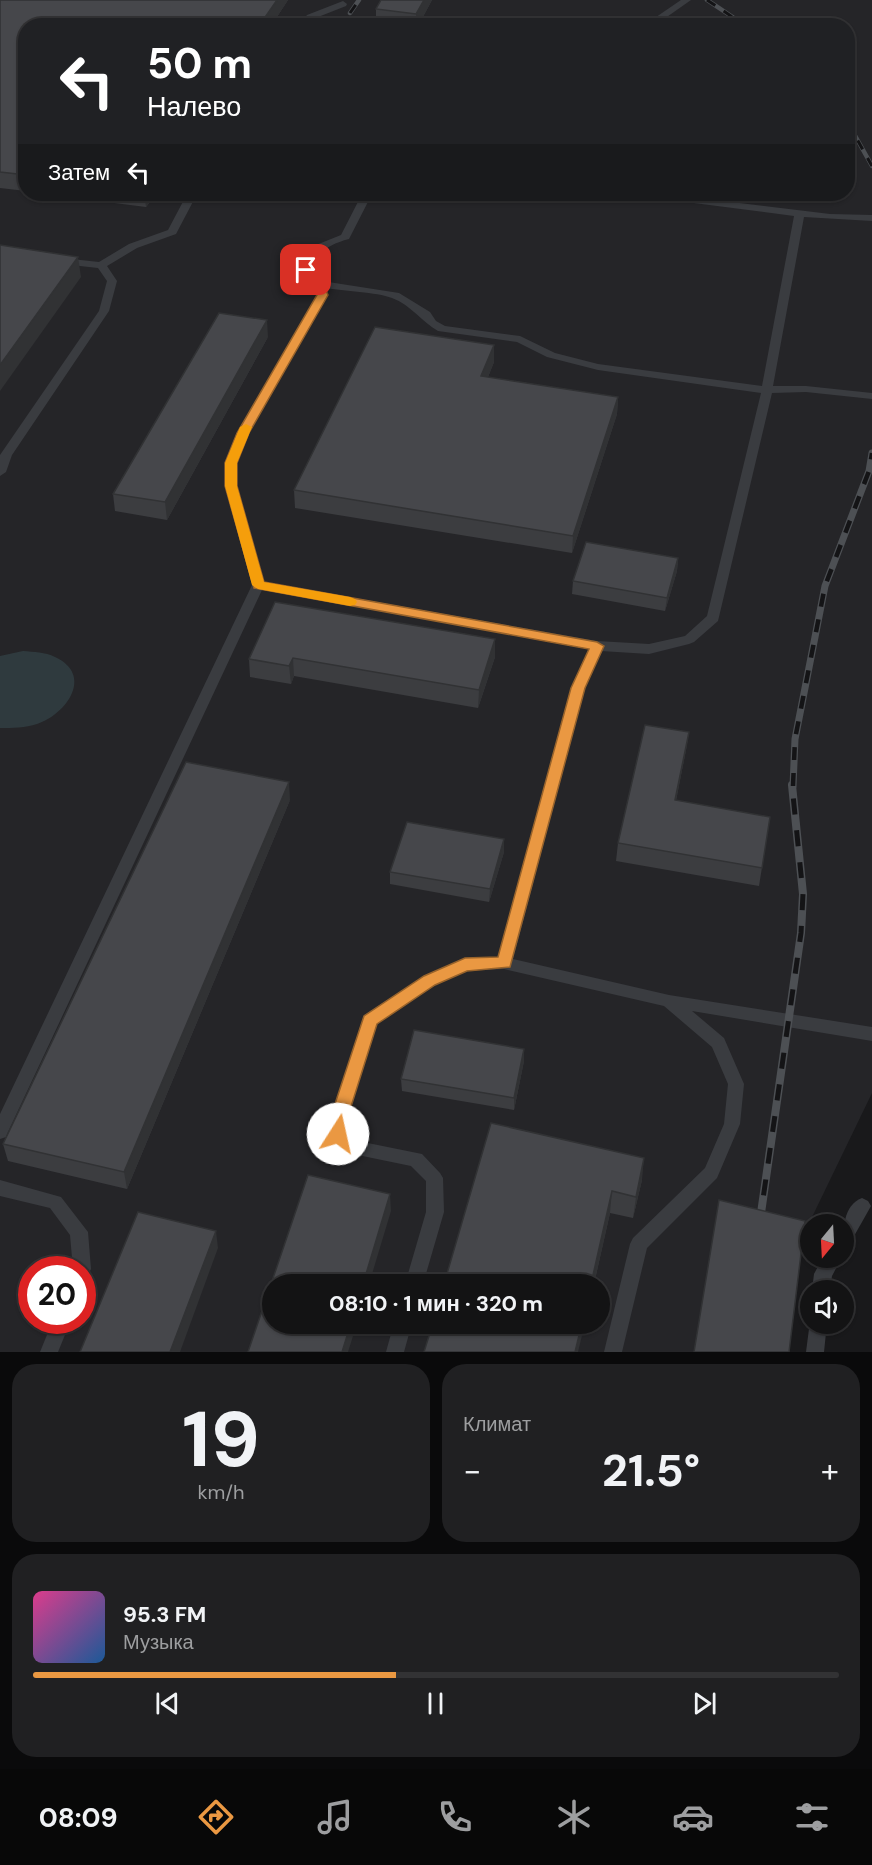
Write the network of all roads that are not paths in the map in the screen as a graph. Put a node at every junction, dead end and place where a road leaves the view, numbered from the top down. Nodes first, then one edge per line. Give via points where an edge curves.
1 (687, 0) edge
2 (343, 4) dead end
3 (309, 18) edge
4 (659, 18) edge
5 (188, 201) edge
6 (363, 201) edge
7 (703, 201) edge
8 (800, 213) junction
9 (872, 218) edge
10 (52, 260) edge
11 (101, 265) junction
12 (319, 284) junction
13 (767, 390) junction
14 (872, 396) edge
15 (0, 472) edge
16 (258, 585) junction
17 (597, 646) junction
18 (504, 963) junction
19 (669, 1001) junction
20 (872, 1034) edge
21 (0, 1132) edge
22 (0, 1188) edge
23 (862, 1206) dead end
24 (854, 1220) edge
25 (81, 1256) edge
26 (417, 1274) edge
27 (56, 1334) edge
28 (400, 1334) edge
29 (817, 1334) edge
30 (49, 1352) edge
31 (395, 1352) edge
32 (613, 1352) edge
33 (815, 1352) edge

1 - 4 lane
2 - 3 lane
5 - 11 lane via 172,232 133,246
6 - 12 lane via 345,237 328,240 310,256 306,270
7 - 8 lane
8 - 9 lane
8 - 13 lane
10 - 11 lane
11 - 15 lane via 112,281 104,311 6,455
12 - 13 lane via 395,296 442,328 520,339 550,355 597,367
12 - 16 lane via 322,295 243,433 231,463 231,486
13 - 14 lane via 806,389
13 - 17 lane via 713,618 688,639 649,649
16 - 17 lane
16 - 21 lane
17 - 18 lane via 578,688
18 - 19 lane
18 - 26 lane via 465,965 430,980 370,1020 341,1113 338,1134 354,1148 416,1159 434,1178 435,1212
19 - 20 lane
19 - 32 lane via 718,1043 736,1084 732,1124 711,1173 639,1244
22 - 25 lane via 55,1202 79,1232
23 - 24 lane
27 - 30 lane
28 - 31 lane
29 - 33 lane

